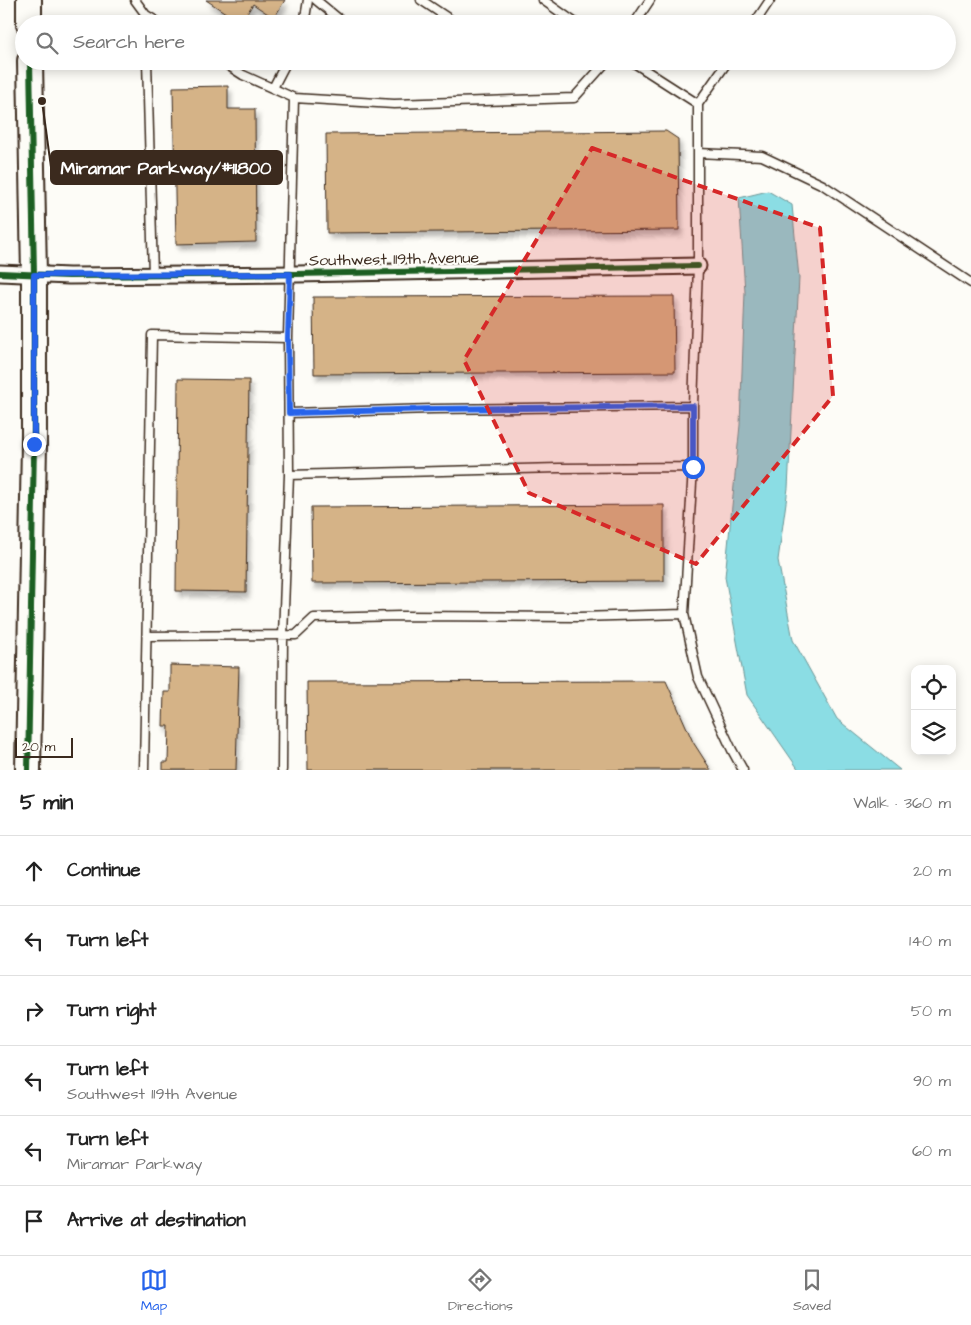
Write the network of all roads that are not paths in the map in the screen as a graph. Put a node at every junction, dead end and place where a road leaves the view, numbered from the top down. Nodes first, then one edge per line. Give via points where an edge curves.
1 (28, 0) edge
2 (135, 0) edge
3 (308, 0) edge
4 (316, 0) edge
5 (421, 0) edge
6 (543, 0) edge
7 (650, 0) edge
8 (770, 0) edge
9 (29, 15) edge
10 (146, 15) edge
11 (306, 15) edge
12 (334, 15) edge
13 (444, 15) edge
14 (564, 15) edge
15 (640, 15) edge
16 (760, 15) edge
17 (30, 70) edge
18 (148, 70) edge
19 (235, 70) edge
20 (282, 70) edge
21 (599, 70) edge
22 (645, 70) edge
23 (722, 70) edge
24 (273, 88) junction
25 (294, 98) junction
26 (698, 104) junction
27 (698, 153) junction
28 (698, 266) junction
29 (0, 273) edge
30 (290, 274) junction
31 (34, 275) junction
32 (154, 275) junction
33 (971, 283) edge
34 (288, 338) junction
35 (693, 406) junction
36 (289, 413) junction
37 (693, 467) junction
38 (289, 475) junction
39 (684, 614) junction
40 (147, 636) junction
41 (283, 636) junction
42 (28, 770) edge
43 (144, 770) edge
44 (282, 770) edge
45 (743, 770) edge

1 - 9 main road
2 - 10 lane
3 - 11 lane
4 - 12 lane
5 - 13 lane
6 - 14 lane
7 - 15 lane
8 - 16 lane
17 - 31 main road
18 - 32 lane
19 - 24 lane
20 - 24 lane
21 - 25 lane via 574,98 394,104
22 - 26 lane
23 - 26 lane
24 - 25 lane
25 - 30 lane
26 - 27 lane
27 - 28 lane
27 - 33 lane via 762,156 824,185
28 - 30 street, Southwest 119th Avenue
28 - 35 lane
29 - 31 street, Southwest 119th Avenue
30 - 32 street, Southwest 119th Avenue
30 - 34 lane
31 - 32 street, Southwest 119th Avenue
31 - 42 main road
34 - 36 lane
34 - 40 lane via 152,335
35 - 36 lane
35 - 37 lane
36 - 38 lane
37 - 38 lane
37 - 39 lane
38 - 41 lane
39 - 41 lane via 314,618 296,635
39 - 45 lane via 698,676
40 - 41 lane
40 - 43 lane
41 - 44 lane

